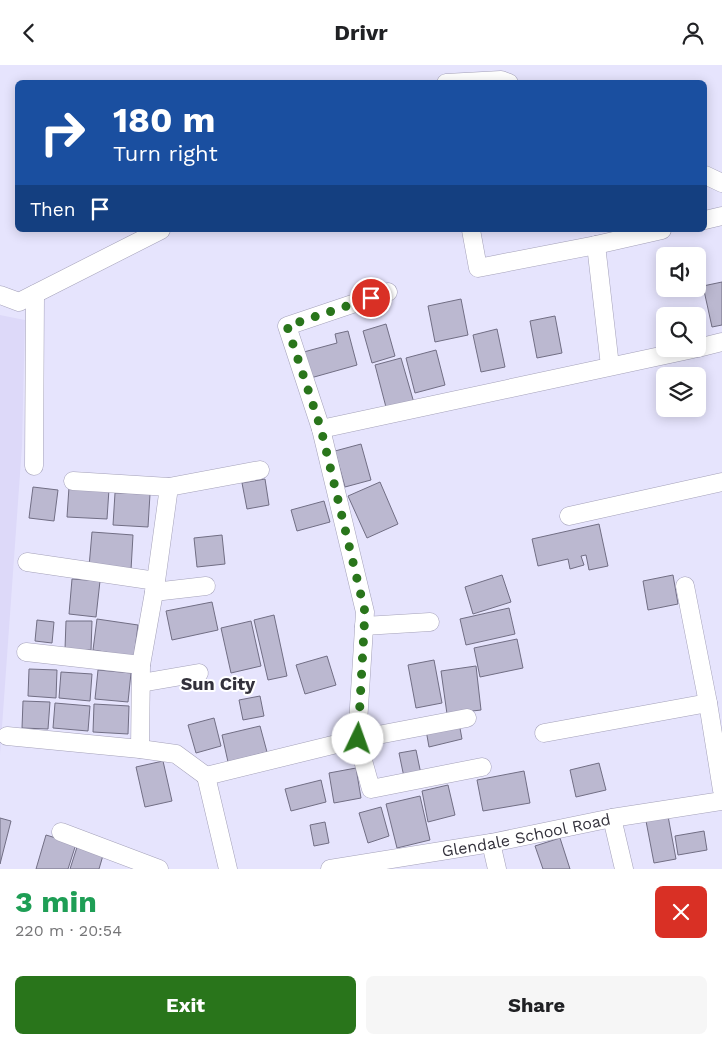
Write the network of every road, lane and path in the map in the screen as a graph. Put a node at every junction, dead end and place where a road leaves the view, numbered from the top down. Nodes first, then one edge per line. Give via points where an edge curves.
1 (707, 176) edge
2 (722, 183) edge
3 (722, 216) edge
4 (707, 220) edge
5 (157, 232) edge
6 (471, 232) edge
7 (653, 232) edge
8 (596, 245) junction
9 (388, 292) dead end
10 (35, 293) junction
11 (0, 295) edge
12 (722, 343) edge
13 (706, 346) edge
14 (656, 356) edge
15 (610, 366) junction
16 (321, 429) junction
17 (34, 466) dead end
18 (260, 470) dead end
19 (73, 481) dead end
20 (722, 482) edge
21 (169, 487) junction
22 (569, 516) dead end
23 (27, 562) dead end
24 (155, 586) junction
25 (206, 586) dead end
26 (685, 586) dead end
27 (430, 622) dead end
28 (364, 626) junction
29 (26, 652) dead end
30 (141, 665) junction
31 (200, 673) dead end
32 (141, 683) junction
33 (708, 703) junction
34 (467, 718) dead end
35 (544, 733) dead end
36 (7, 736) dead end
37 (358, 739) junction
38 (140, 749) junction
39 (482, 767) dead end
40 (206, 775) junction
41 (722, 790) edge
42 (722, 801) edge
43 (612, 818) junction
44 (61, 832) dead end
45 (492, 843) junction
46 (397, 864) edge
47 (159, 869) edge
48 (228, 869) edge
49 (330, 869) edge
50 (497, 869) edge
51 (624, 869) edge

1 - 2 street
3 - 4 street
5 - 10 street
6 - 8 street via 478,267
7 - 8 street
8 - 15 street
9 - 16 street via 287,326
10 - 11 street via 19,302
10 - 17 street
12 - 13 street
14 - 15 street
15 - 16 street
16 - 28 street via 365,612
18 - 21 street
19 - 21 street
20 - 22 street
21 - 24 street
23 - 24 street
24 - 25 street
24 - 30 street
26 - 33 street
27 - 28 street
28 - 37 street
29 - 30 street
30 - 32 street
31 - 32 street
32 - 38 street
33 - 35 street
33 - 41 street
34 - 37 street
36 - 38 street
37 - 39 street via 371,789
37 - 40 street
38 - 40 street via 176,753
40 - 48 street
42 - 43 street, Glendale School Road
43 - 45 street, Glendale School Road
43 - 51 street
44 - 47 street
45 - 46 street, Glendale School Road
45 - 50 street
46 - 49 street, Glendale School Road

